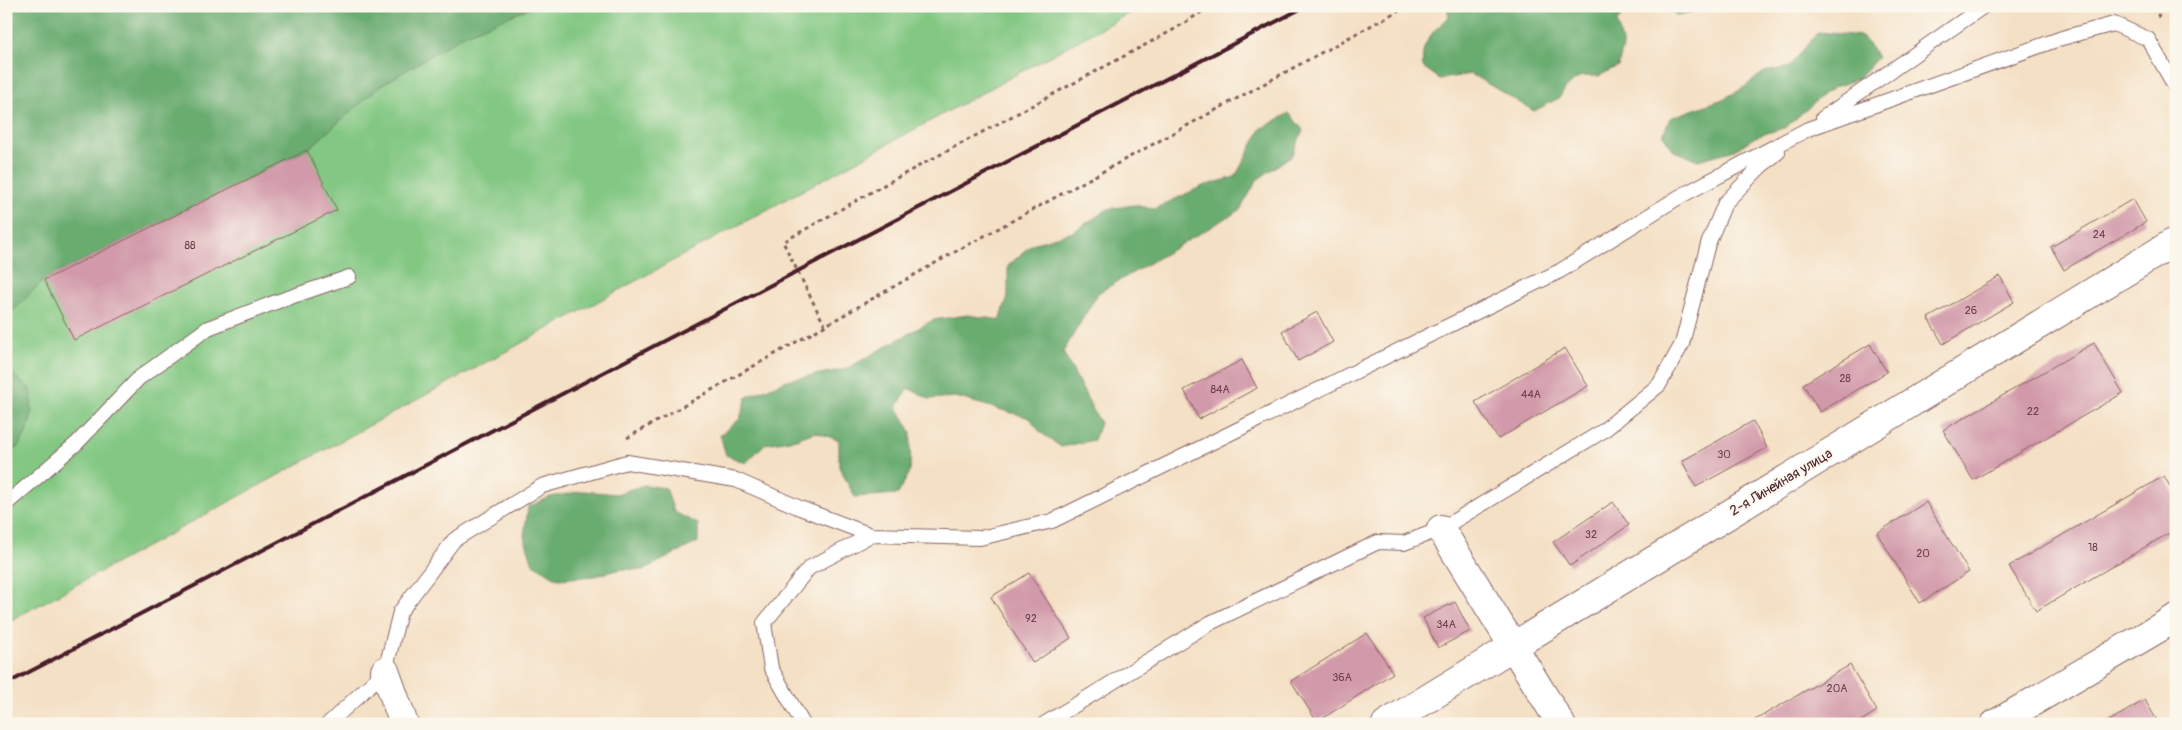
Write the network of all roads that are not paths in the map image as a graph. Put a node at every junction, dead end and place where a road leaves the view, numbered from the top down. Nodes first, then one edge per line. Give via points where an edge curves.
1 (1984, 6) edge
2 (2176, 88) edge
3 (1808, 129) junction
4 (2176, 241) edge
5 (350, 277) dead end
6 (6, 504) edge
7 (1441, 529) junction
8 (871, 535) junction
9 (2176, 618) edge
10 (1514, 646) junction
11 (385, 671) junction
12 (328, 724) edge
13 (404, 724) edge
14 (803, 724) edge
15 (1044, 724) edge
16 (1386, 724) edge
17 (1561, 724) edge
18 (1995, 724) edge

1 - 3 lane
2 - 3 lane via 2148,39 2114,24 2062,38
3 - 7 lane via 1760,167 1725,203 1708,244 1682,344 1659,385 1603,431
3 - 8 lane via 1679,197 1560,271 1052,521 980,538
4 - 10 street, 2-я Линейная улица
5 - 6 lane via 208,328 139,378 77,443
7 - 10 street
7 - 15 lane via 1404,543 1378,542 1299,579 1210,623
8 - 11 lane via 736,480 628,462 542,486 454,540 400,612
8 - 14 lane via 809,568 764,624 771,668
9 - 18 street
10 - 16 street, 2-я Линейная улица
10 - 17 street
11 - 12 lane
11 - 13 street

